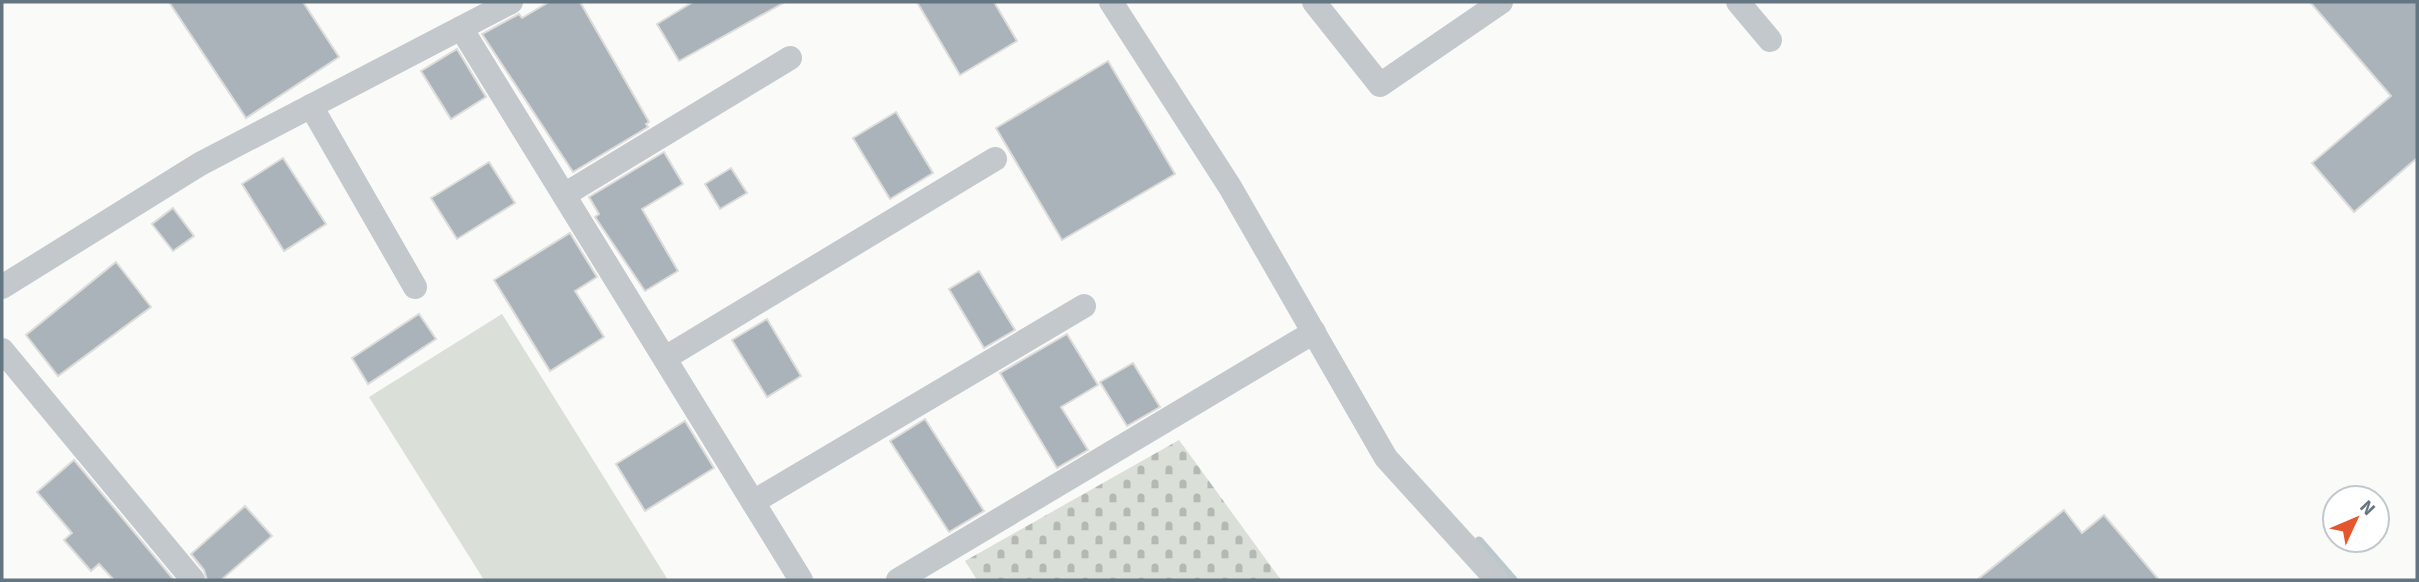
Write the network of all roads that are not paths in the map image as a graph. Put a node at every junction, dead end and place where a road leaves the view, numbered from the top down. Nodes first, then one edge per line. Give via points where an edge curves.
1 (511, 2) edge
2 (1111, 2) edge
3 (1314, 2) edge
4 (1502, 2) edge
5 (1738, 2) edge
6 (461, 28) junction
7 (1770, 40) dead end
8 (790, 58) dead end
9 (311, 106) junction
10 (995, 159) dead end
11 (564, 195) junction
12 (2, 286) edge
13 (415, 287) dead end
14 (1084, 306) dead end
15 (1314, 332) junction
16 (2, 350) edge
17 (665, 358) junction
18 (753, 502) junction
19 (193, 580) edge
20 (801, 580) edge
21 (898, 580) edge
22 (1497, 580) edge

1 - 6 street
2 - 15 street via 1230,187
3 - 4 street via 1380,85
5 - 7 street
6 - 9 street
6 - 11 street
8 - 11 street
9 - 12 street via 200,164
9 - 13 street
10 - 17 street
11 - 17 street
14 - 18 street
15 - 21 street
15 - 22 street via 1386,458
16 - 19 street
17 - 18 street
18 - 20 street

